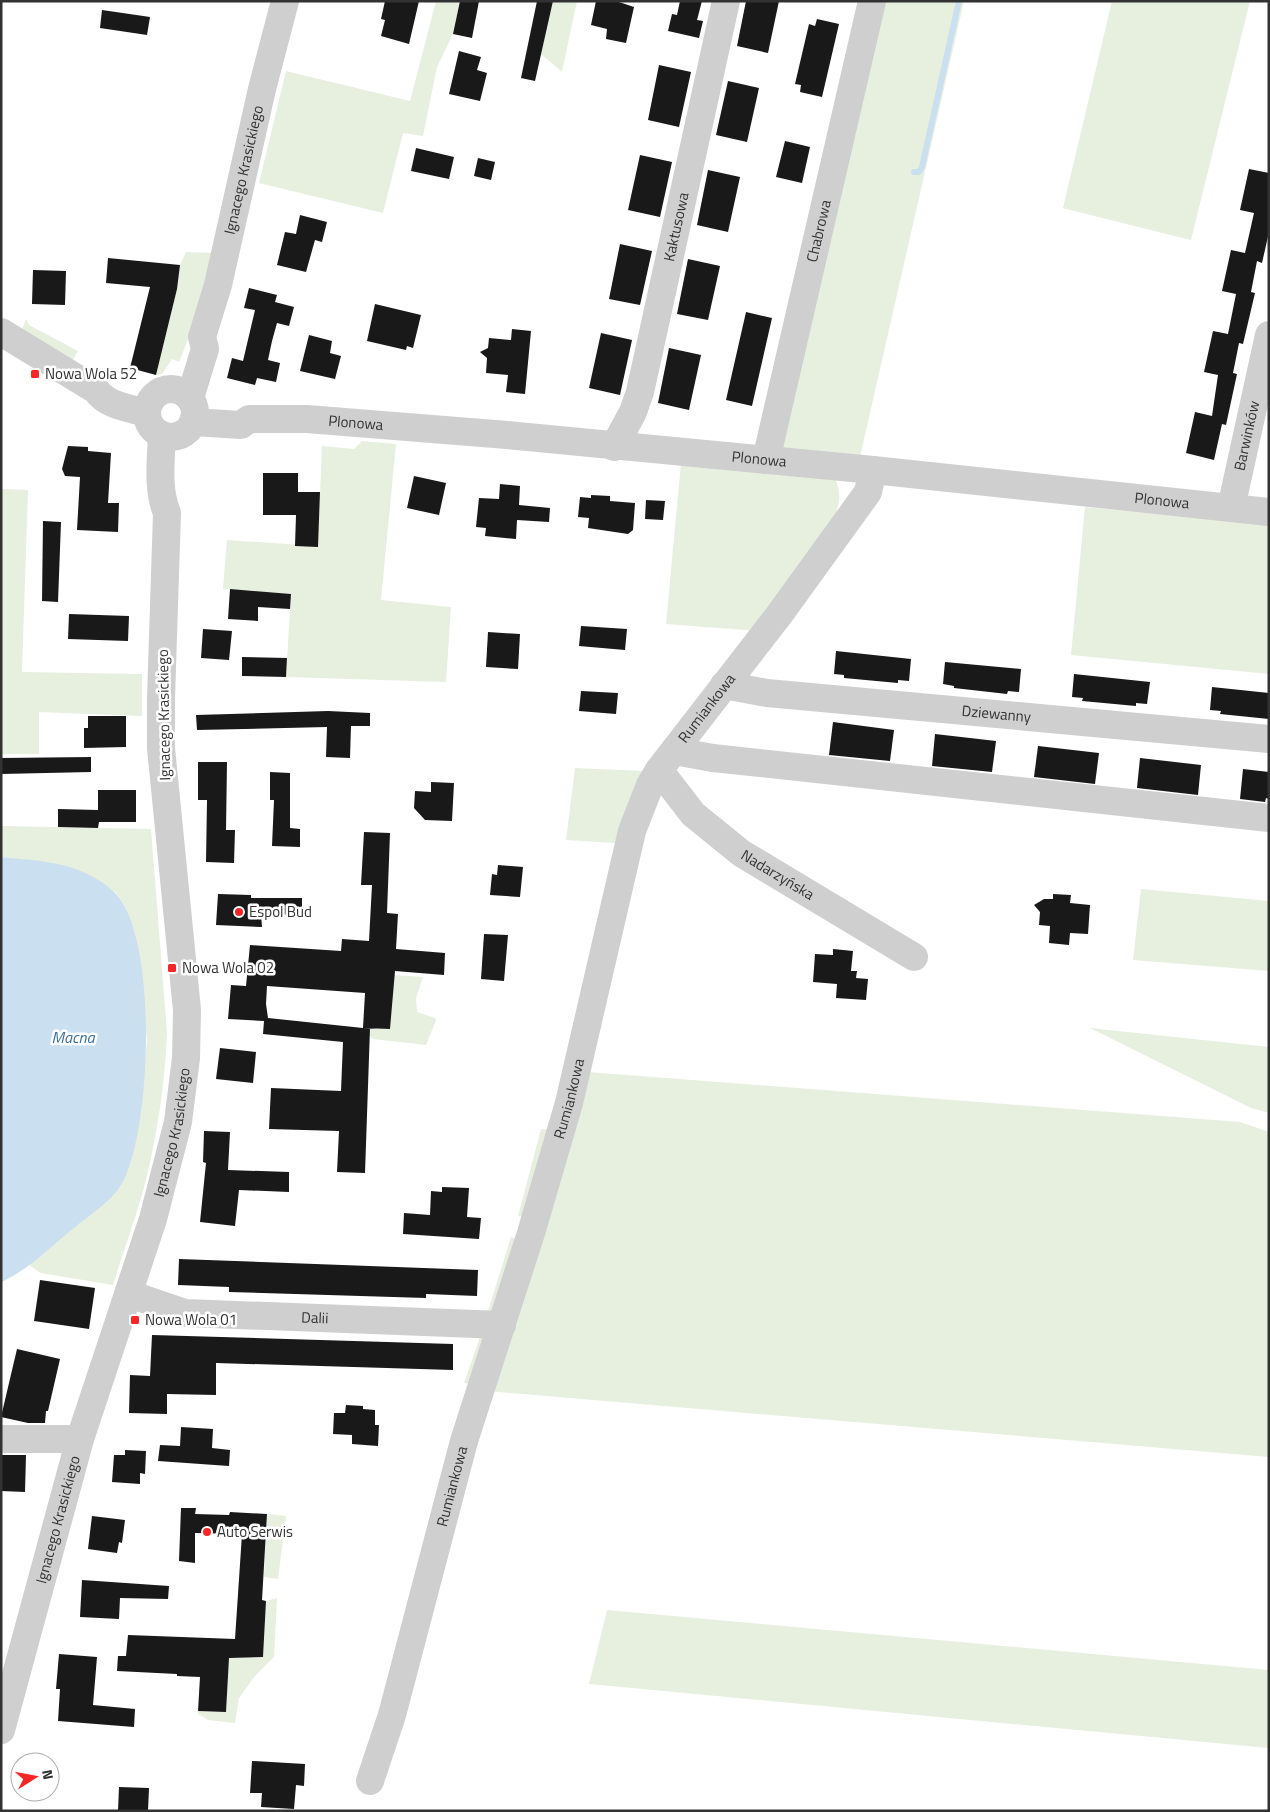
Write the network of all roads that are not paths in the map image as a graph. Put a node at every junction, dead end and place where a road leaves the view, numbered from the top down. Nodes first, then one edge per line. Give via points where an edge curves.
1 (285, 1) edge
2 (726, 1) edge
3 (872, 1) edge
4 (1, 332) edge
5 (1269, 335) edge
6 (174, 412) junction
7 (614, 447) junction
8 (766, 460) junction
9 (873, 470) junction
10 (1231, 508) junction
11 (1269, 512) edge
12 (724, 685) junction
13 (1269, 739) edge
14 (666, 760) junction
15 (1269, 818) edge
16 (914, 957) dead end
17 (129, 1294) junction
18 (502, 1325) junction
19 (1, 1439) edge
20 (80, 1439) junction
21 (1, 1730) edge
22 (370, 1781) dead end

1 - 6 street, Ignacego Krasickiego via 218,286 202,337 205,349
2 - 7 street, Kaktusowa via 640,392
3 - 8 street, Chabrowa
4 - 6 street, Plonowa via 96,390 108,386
5 - 10 street, Barwinków
6 - 7 street, Plonowa via 241,425 249,419 307,419
6 - 17 street, Ignacego Krasickiego via 172,504 166,513 161,748 185,969 188,1010 186,1058 178,1122 153,1219
7 - 8 street, Plonowa
8 - 9 street, Plonowa
9 - 10 street, Plonowa
9 - 12 street, Rumiankowa via 868,492
10 - 11 street, Plonowa
12 - 13 street, Dziewanny via 767,693
12 - 14 street, Rumiankowa
14 - 15 street via 713,758
14 - 16 street, Nadarzyńska via 693,814 741,853
14 - 18 street, Rumiankowa via 650,785 632,832 569,1103
17 - 18 street, Dalii via 185,1312
17 - 20 street, Ignacego Krasickiego
18 - 22 street, Rumiankowa via 464,1441 392,1715
19 - 20 street
20 - 21 street, Ignacego Krasickiego

